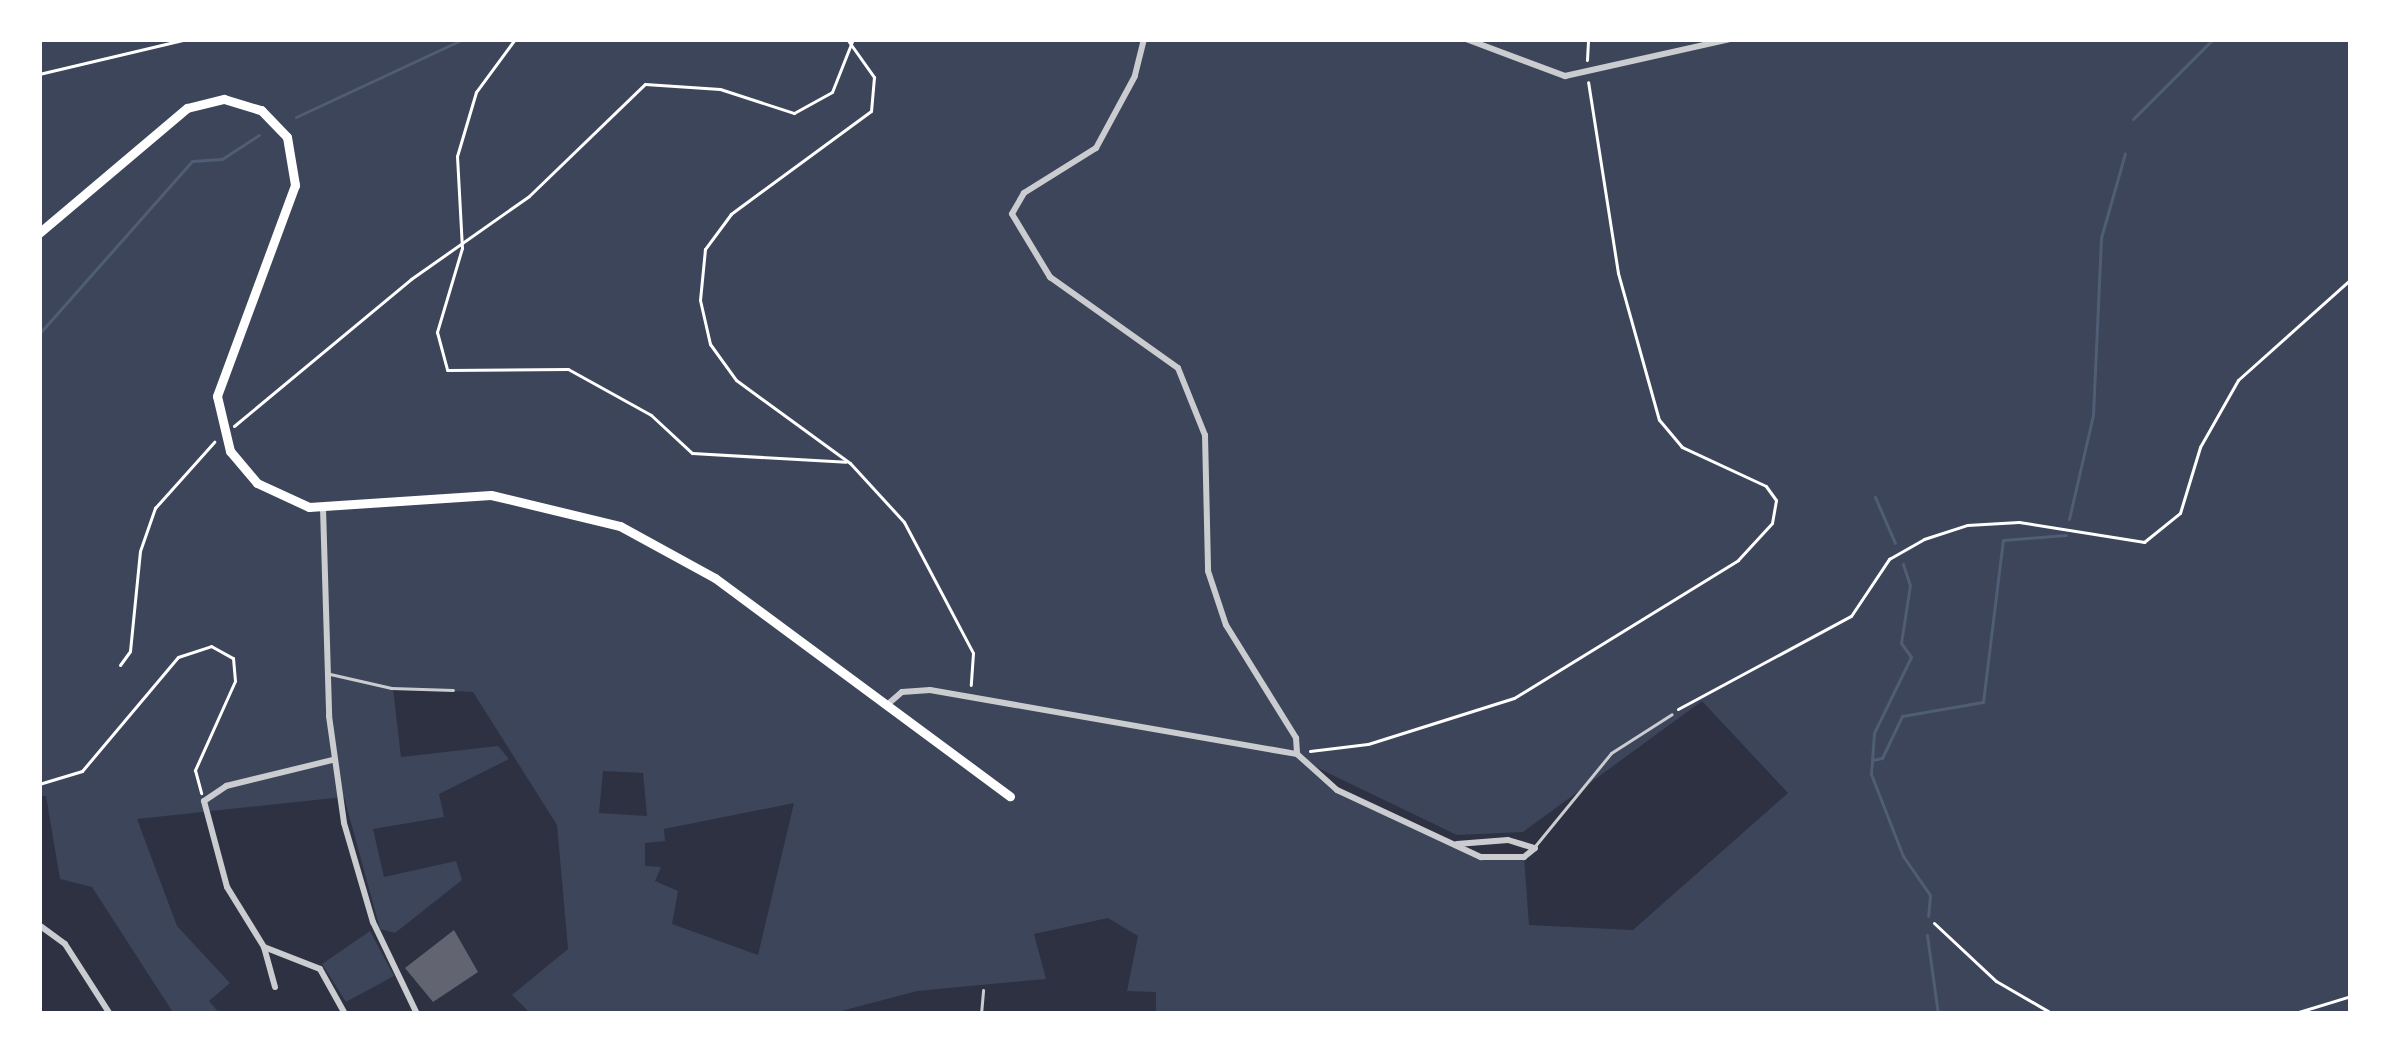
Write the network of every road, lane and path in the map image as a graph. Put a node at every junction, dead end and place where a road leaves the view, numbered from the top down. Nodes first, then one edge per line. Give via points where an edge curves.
1 (188, 39) edge
2 (515, 39) edge
3 (850, 39) edge
4 (1144, 39) edge
5 (1466, 39) edge
6 (1588, 39) edge
7 (1730, 39) edge
8 (854, 46) junction
9 (1586, 71) junction
10 (39, 74) edge
11 (39, 233) edge
12 (462, 248) junction
13 (2351, 279) edge
14 (232, 428) dead end
15 (214, 442) dead end
16 (850, 463) junction
17 (323, 508) junction
18 (120, 665) dead end
19 (328, 673) junction
20 (453, 690) dead end
21 (970, 699) junction
22 (888, 704) junction
23 (1672, 714) joint
24 (1297, 754) junction
25 (333, 760) junction
26 (39, 784) edge
27 (1010, 796) dead end
28 (204, 801) junction
29 (1456, 844) junction
30 (1535, 848) junction
31 (1934, 923) dead end
32 (39, 925) edge
33 (264, 947) junction
34 (275, 987) dead end
35 (982, 990) dead end
36 (2351, 996) edge
37 (110, 1014) edge
38 (345, 1014) edge
39 (418, 1014) edge
40 (981, 1014) edge
41 (2054, 1014) edge
42 (2176, 1014) edge
43 (2225, 1014) edge
44 (2292, 1014) edge

1 - 10 path
2 - 12 path via 476,92 457,156
3 - 8 path
4 - 24 street via 1135,76 1096,148 1024,193 1012,214 1050,277 1178,368 1205,435 1208,571 1226,625 1296,737
5 - 9 street via 1527,67 1565,76
6 - 9 path
7 - 9 street
8 - 12 path via 832,92 794,113 720,89 645,84
8 - 16 path via 874,77 871,111 730,214 705,249 700,300 710,344 736,380
9 - 24 path via 1618,273 1659,420 1682,447 1766,486 1776,500 1772,523 1738,560 1514,698 1384,740
11 - 17 main road via 187,108 224,99 271,118 292,149 296,185 221,368 217,410 230,451 257,483
12 - 14 path via 411,278
12 - 16 path via 437,332 448,370 568,369 617,392 692,453
13 - 23 path via 2238,380 2200,447 2180,513 2144,542 2019,522 1967,525 1924,539 1889,559 1851,616
15 - 18 path via 173,481 140,551 135,622
16 - 21 path via 904,522 954,613 973,653
17 - 19 street
17 - 22 main road via 464,494 595,517 715,578
19 - 20 lane via 392,688
19 - 25 street
21 - 22 street via 914,688
21 - 24 street
22 - 27 main road
23 - 30 lane via 1611,753 1543,828
24 - 29 street via 1337,790
25 - 28 street via 226,787
25 - 39 street via 373,922
26 - 28 path via 82,771 178,657 211,646 232,658 235,681 195,770
28 - 33 street via 227,887
29 - 30 street via 1508,840
29 - 30 street via 1481,857 1523,857
31 - 41 path via 1996,981
32 - 37 street via 65,944
33 - 34 street
33 - 38 street via 320,969
35 - 40 lane
36 - 44 path
42 - 43 path

